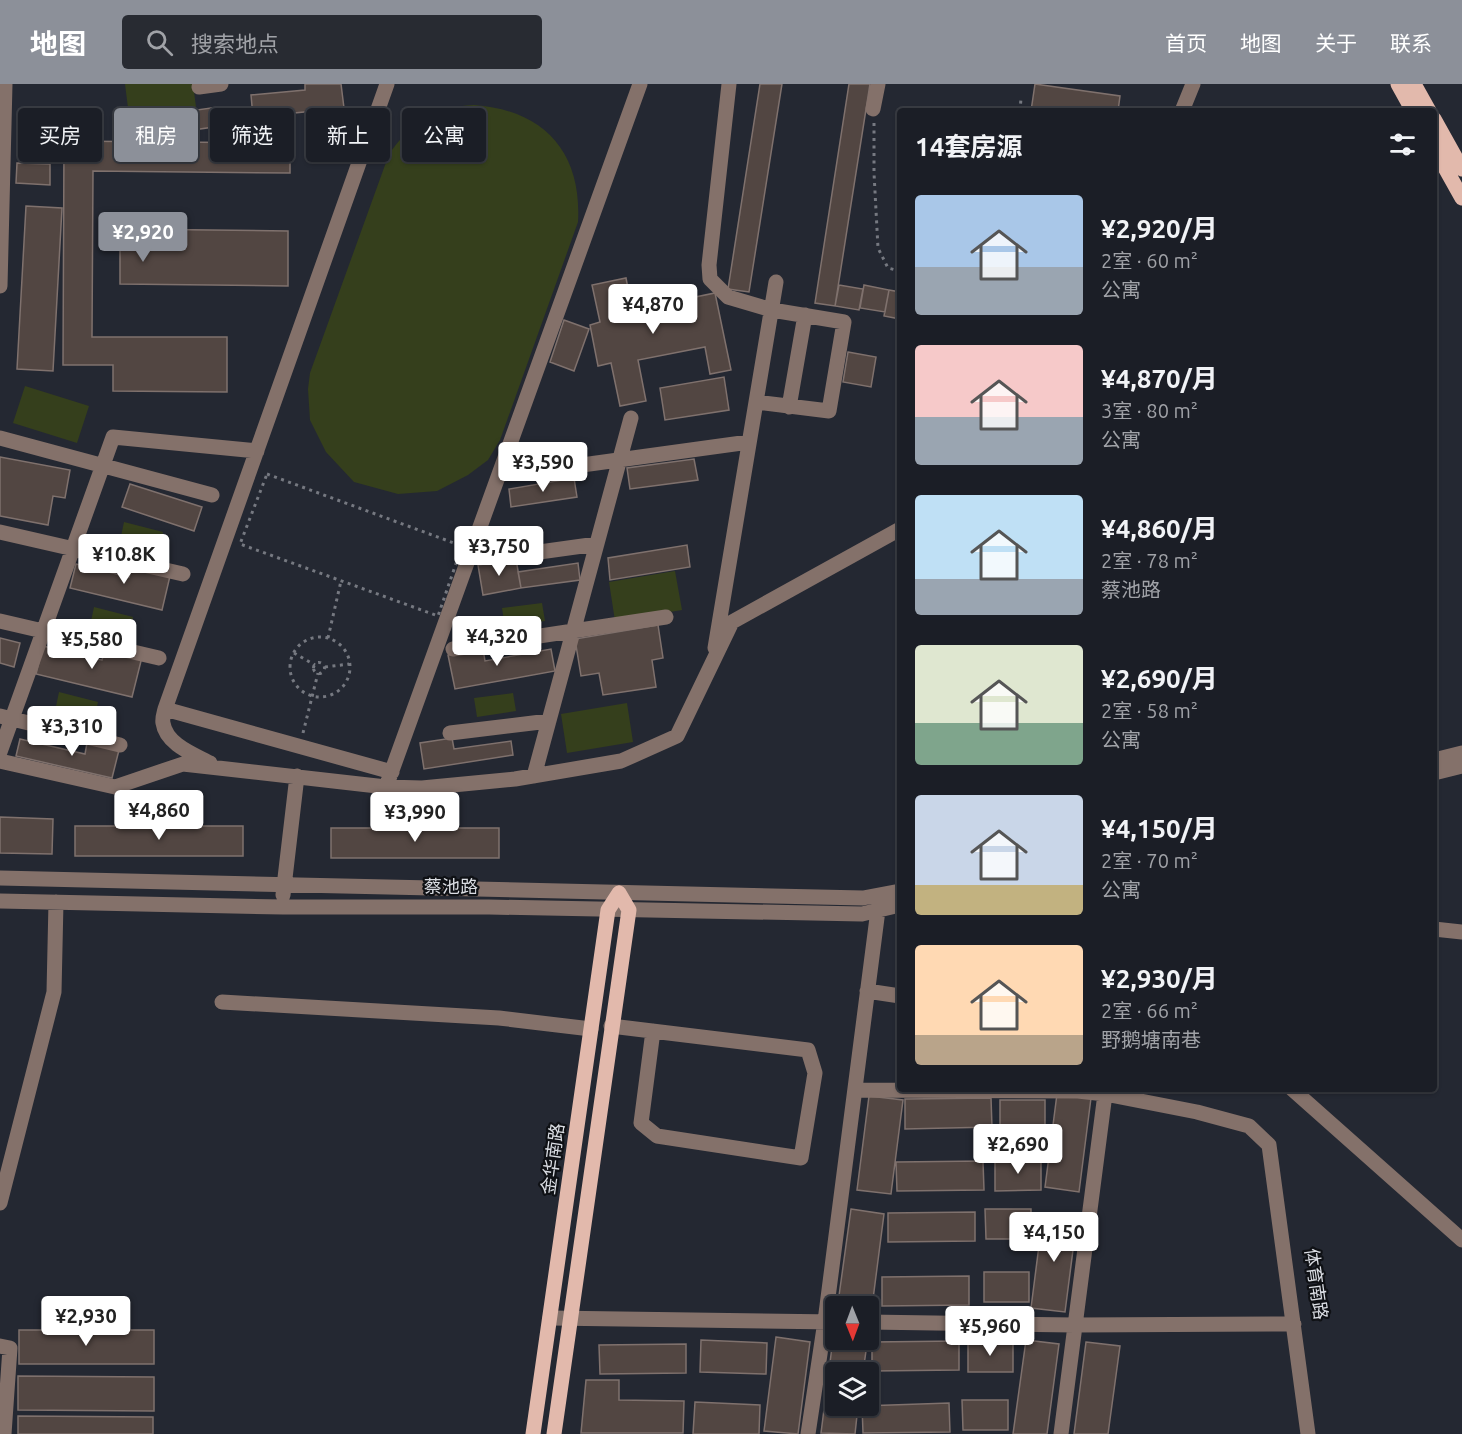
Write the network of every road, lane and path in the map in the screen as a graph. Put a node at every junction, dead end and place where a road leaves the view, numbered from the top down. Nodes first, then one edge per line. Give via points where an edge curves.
1 (5, 84) edge
2 (220, 84) edge
3 (387, 84) edge
4 (640, 84) edge
5 (729, 84) edge
6 (878, 84) edge
7 (1193, 84) edge
8 (1398, 84) edge
9 (1414, 84) edge
10 (199, 87) dead end
11 (1021, 98) dead end
12 (1020, 108) edge
13 (1183, 108) edge
14 (1411, 108) edge
15 (1428, 108) edge
16 (873, 109) joint
17 (1437, 124) edge
18 (1437, 153) edge
19 (1462, 169) edge
20 (1462, 198) edge
21 (897, 270) edge
22 (776, 282) dead end
23 (0, 286) edge
24 (772, 310) junction
25 (805, 315) junction
26 (756, 402) junction
27 (789, 406) junction
28 (632, 418) dead end
29 (0, 438) edge
30 (749, 442) junction
31 (257, 452) junction
32 (620, 460) junction
33 (102, 466) junction
34 (524, 473) dead end
35 (212, 495) dead end
36 (897, 531) edge
37 (0, 532) edge
38 (597, 544) junction
39 (73, 548) junction
40 (496, 558) dead end
41 (183, 574) dead end
42 (341, 581) junction
43 (666, 616) dead end
44 (0, 621) edge
45 (43, 631) junction
46 (574, 631) junction
47 (328, 638) junction
48 (453, 649) dead end
49 (294, 653) junction
50 (159, 658) dead end
51 (713, 662) junction
52 (350, 664) junction
53 (315, 665) junction
54 (324, 667) junction
55 (318, 673) junction
56 (313, 696) junction
57 (165, 709) junction
58 (6, 718) edge
59 (549, 721) junction
60 (450, 733) dead end
61 (120, 745) dead end
62 (300, 747) junction
63 (0, 752) edge
64 (1462, 753) edge
65 (1437, 759) edge
66 (0, 761) edge
67 (1462, 766) edge
68 (220, 768) junction
69 (392, 772) junction
70 (1437, 772) edge
71 (297, 776) junction
72 (534, 776) junction
73 (386, 787) junction
74 (0, 878) edge
75 (284, 885) junction
76 (897, 892) edge
77 (619, 893) junction
78 (884, 895) junction
79 (0, 900) edge
80 (56, 902) junction
81 (897, 906) edge
82 (283, 907) junction
83 (608, 910) junction
84 (629, 910) junction
85 (878, 910) junction
86 (1437, 929) edge
87 (1462, 932) edge
88 (867, 991) junction
89 (897, 996) edge
90 (222, 1002) dead end
91 (611, 1026) junction
92 (591, 1029) junction
93 (653, 1031) junction
94 (897, 1082) edge
95 (856, 1086) junction
96 (897, 1087) edge
97 (1110, 1092) edge
98 (1114, 1092) edge
99 (1295, 1092) edge
100 (1272, 1143) junction
101 (0, 1203) edge
102 (1462, 1240) edge
103 (833, 1296) edge
104 (550, 1318) junction
105 (570, 1318) junction
106 (825, 1321) edge
107 (879, 1322) edge
108 (1294, 1324) junction
109 (1074, 1325) junction
110 (0, 1346) edge
111 (825, 1347) edge
112 (4, 1434) edge
113 (533, 1434) edge
114 (554, 1434) edge
115 (808, 1434) edge
116 (1061, 1434) edge
117 (1308, 1434) edge
118 (1318, 1434) edge

1 - 23 street
2 - 10 street
3 - 31 street
4 - 69 street
5 - 24 street via 710,279 728,297
6 - 16 street
7 - 13 street
8 - 14 main road
9 - 15 main road
11 - 12 path
16 - 21 path via 878,248 888,268
17 - 19 main road
18 - 20 main road
22 - 24 street
24 - 25 street
24 - 26 street
25 - 27 street
25 - 27 street via 844,322 831,400 829,411
26 - 27 street
26 - 30 street
28 - 32 street
29 - 33 street
30 - 32 street
30 - 51 street
31 - 33 street via 113,437
31 - 57 street
32 - 34 street
32 - 38 street
33 - 35 street
33 - 39 street
36 - 51 street via 732,622
37 - 39 street
38 - 40 street
38 - 46 street
39 - 41 street
39 - 45 street
42 - 42 path via 438,616 462,546 267,474 240,544
42 - 47 path
43 - 46 street
44 - 45 street
45 - 50 street
45 - 58 street
46 - 48 street
46 - 59 street
47 - 49 path via 309,639
47 - 52 path via 345,650
49 - 53 path
49 - 56 path via 292,678 304,693
51 - 72 street via 677,736 621,761
52 - 54 path
52 - 56 path via 341,688 323,697
53 - 54 path
53 - 55 path
54 - 55 path
55 - 56 path
56 - 62 path
57 - 62 street
57 - 68 street via 163,723 170,738 189,753
58 - 61 street
58 - 63 street
59 - 60 street
59 - 72 street
62 - 69 street
64 - 65 street
66 - 68 street via 115,787 183,764
67 - 70 street
68 - 71 street
69 - 73 street
71 - 73 street
71 - 75 street
72 - 73 street via 422,788
74 - 75 street, 蔡池路
75 - 77 street, 蔡池路
75 - 82 street
76 - 78 street, 蔡池路
77 - 78 street, 蔡池路 via 862,898
77 - 83 main road, 金华南路
77 - 84 main road
78 - 85 street
79 - 80 street, 蔡池路
80 - 82 street, 蔡池路
80 - 101 street via 54,992
81 - 85 street, 蔡池路
82 - 83 street, 蔡池路
83 - 84 street, 蔡池路
83 - 92 main road, 金华南路
84 - 85 street, 蔡池路 via 862,914
84 - 91 main road
85 - 88 street
86 - 87 street
88 - 89 street
88 - 95 street
90 - 92 street via 499,1018
91 - 93 street
91 - 105 main road
92 - 104 main road, 金华南路
93 - 93 street via 808,1050 815,1073 801,1158 657,1136 641,1124
94 - 95 street
95 - 96 street
95 - 103 street
97 - 109 street
98 - 100 street via 1249,1126
99 - 102 street
100 - 108 street, 体育南路
100 - 118 street, 体育南路
104 - 105 street
104 - 113 main road, 金华南路
105 - 106 street
105 - 114 main road
107 - 109 street
108 - 109 street
108 - 117 street, 体育南路
109 - 116 street
110 - 112 street via 10,1348
111 - 115 street

